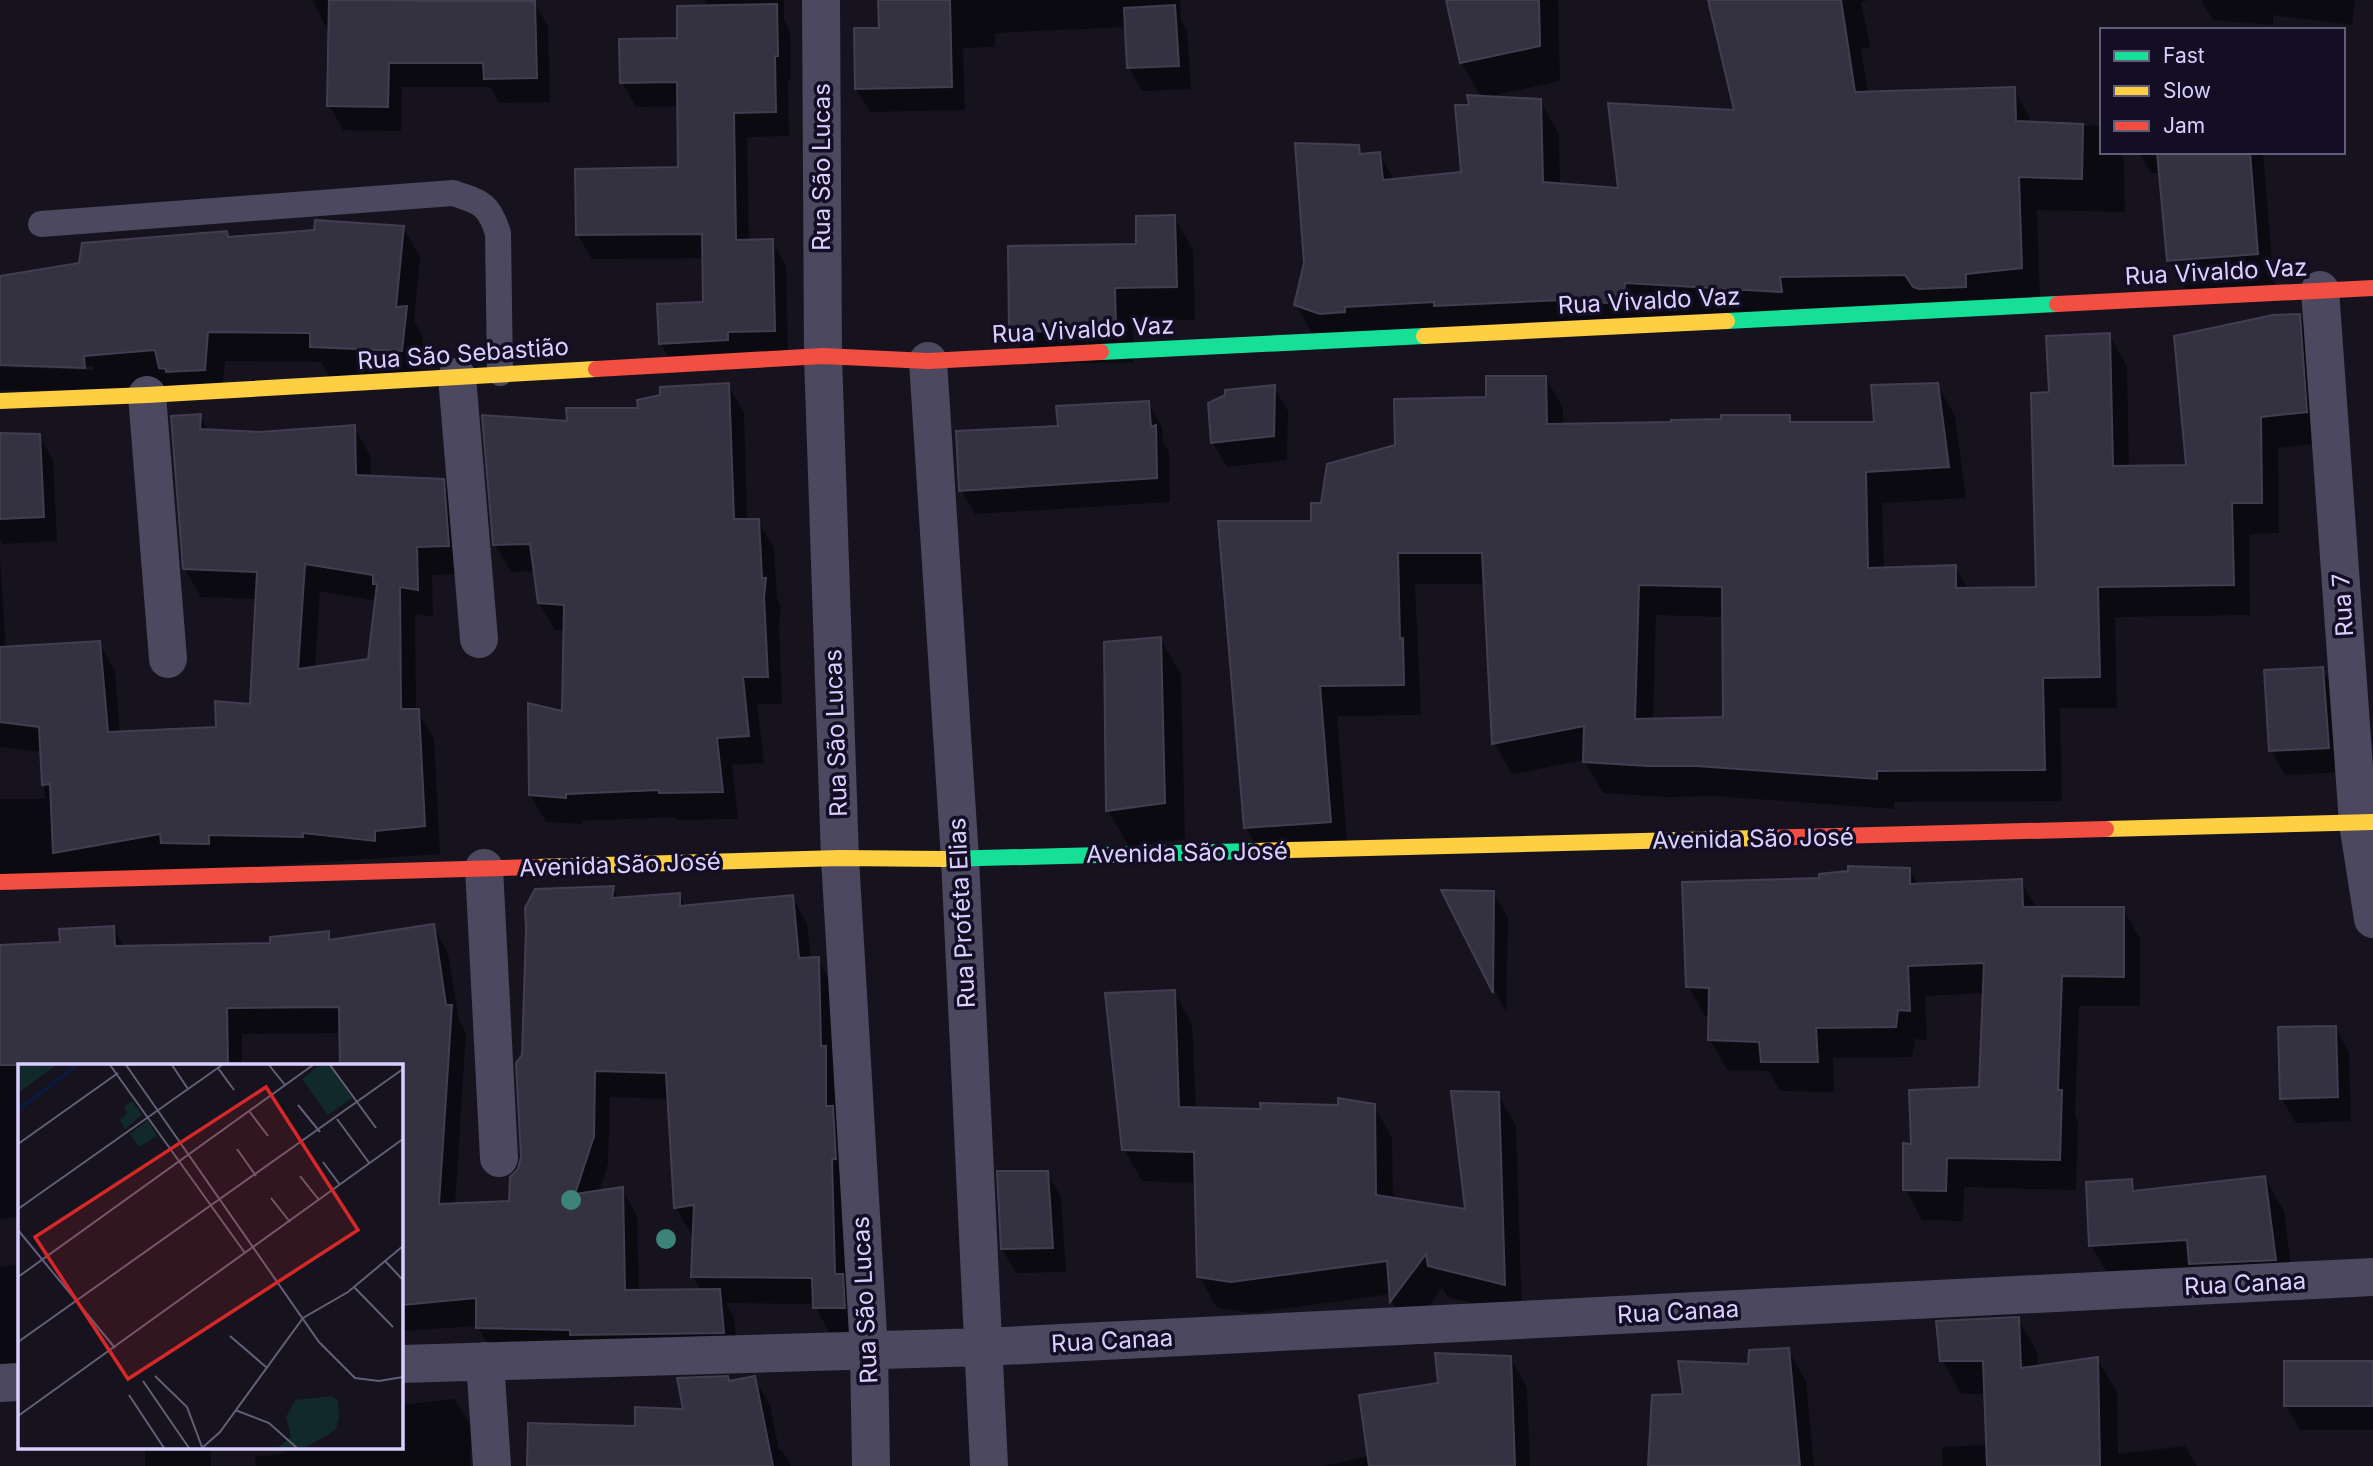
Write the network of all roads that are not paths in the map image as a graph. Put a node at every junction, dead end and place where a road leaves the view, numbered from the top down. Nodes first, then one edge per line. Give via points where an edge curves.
1 (821, 0) edge
2 (41, 224) dead end
3 (2373, 288) edge
4 (2320, 290) junction
5 (824, 356) junction
6 (928, 361) junction
7 (500, 373) junction
8 (457, 377) junction
9 (146, 395) junction
10 (0, 401) edge
11 (479, 639) dead end
12 (168, 659) dead end
13 (2365, 822) edge
14 (840, 859) junction
15 (960, 859) junction
16 (484, 868) junction
17 (0, 882) edge
18 (2373, 919) edge
19 (499, 1158) dead end
20 (2373, 1277) edge
21 (984, 1347) junction
22 (869, 1351) junction
23 (485, 1361) junction
24 (402, 1364) edge
25 (18, 1382) edge
26 (0, 1383) edge
27 (492, 1466) edge
28 (871, 1466) edge
29 (989, 1466) edge

1 - 5 street, Rua São Lucas
2 - 7 lane via 453,193 479,202 493,215 498,233
3 - 4 street, Rua Vivaldo Vaz
4 - 6 street, Rua Vivaldo Vaz
4 - 13 street, Rua 7
5 - 6 street, Rua São Sebastião
5 - 7 street, Rua São Sebastião
5 - 14 street, Rua São Lucas
6 - 15 street, Rua Profeta Elias
7 - 8 street, Rua São Sebastião
8 - 9 street, Rua São Sebastião
8 - 11 street
9 - 10 street, Rua São Sebastião
9 - 12 street
13 - 15 street, Avenida São José
13 - 18 street, Rua 7
14 - 15 street, Avenida São José
14 - 16 street, Avenida São José
14 - 22 street, Rua São Lucas
15 - 21 street, Rua Profeta Elias
16 - 17 street, Avenida São José
16 - 19 street
20 - 21 street, Rua Canaa
21 - 22 street
21 - 29 street, Rua Profeta Elias
22 - 23 street
22 - 28 street, Rua São Lucas
23 - 24 street
23 - 27 street
25 - 26 street

